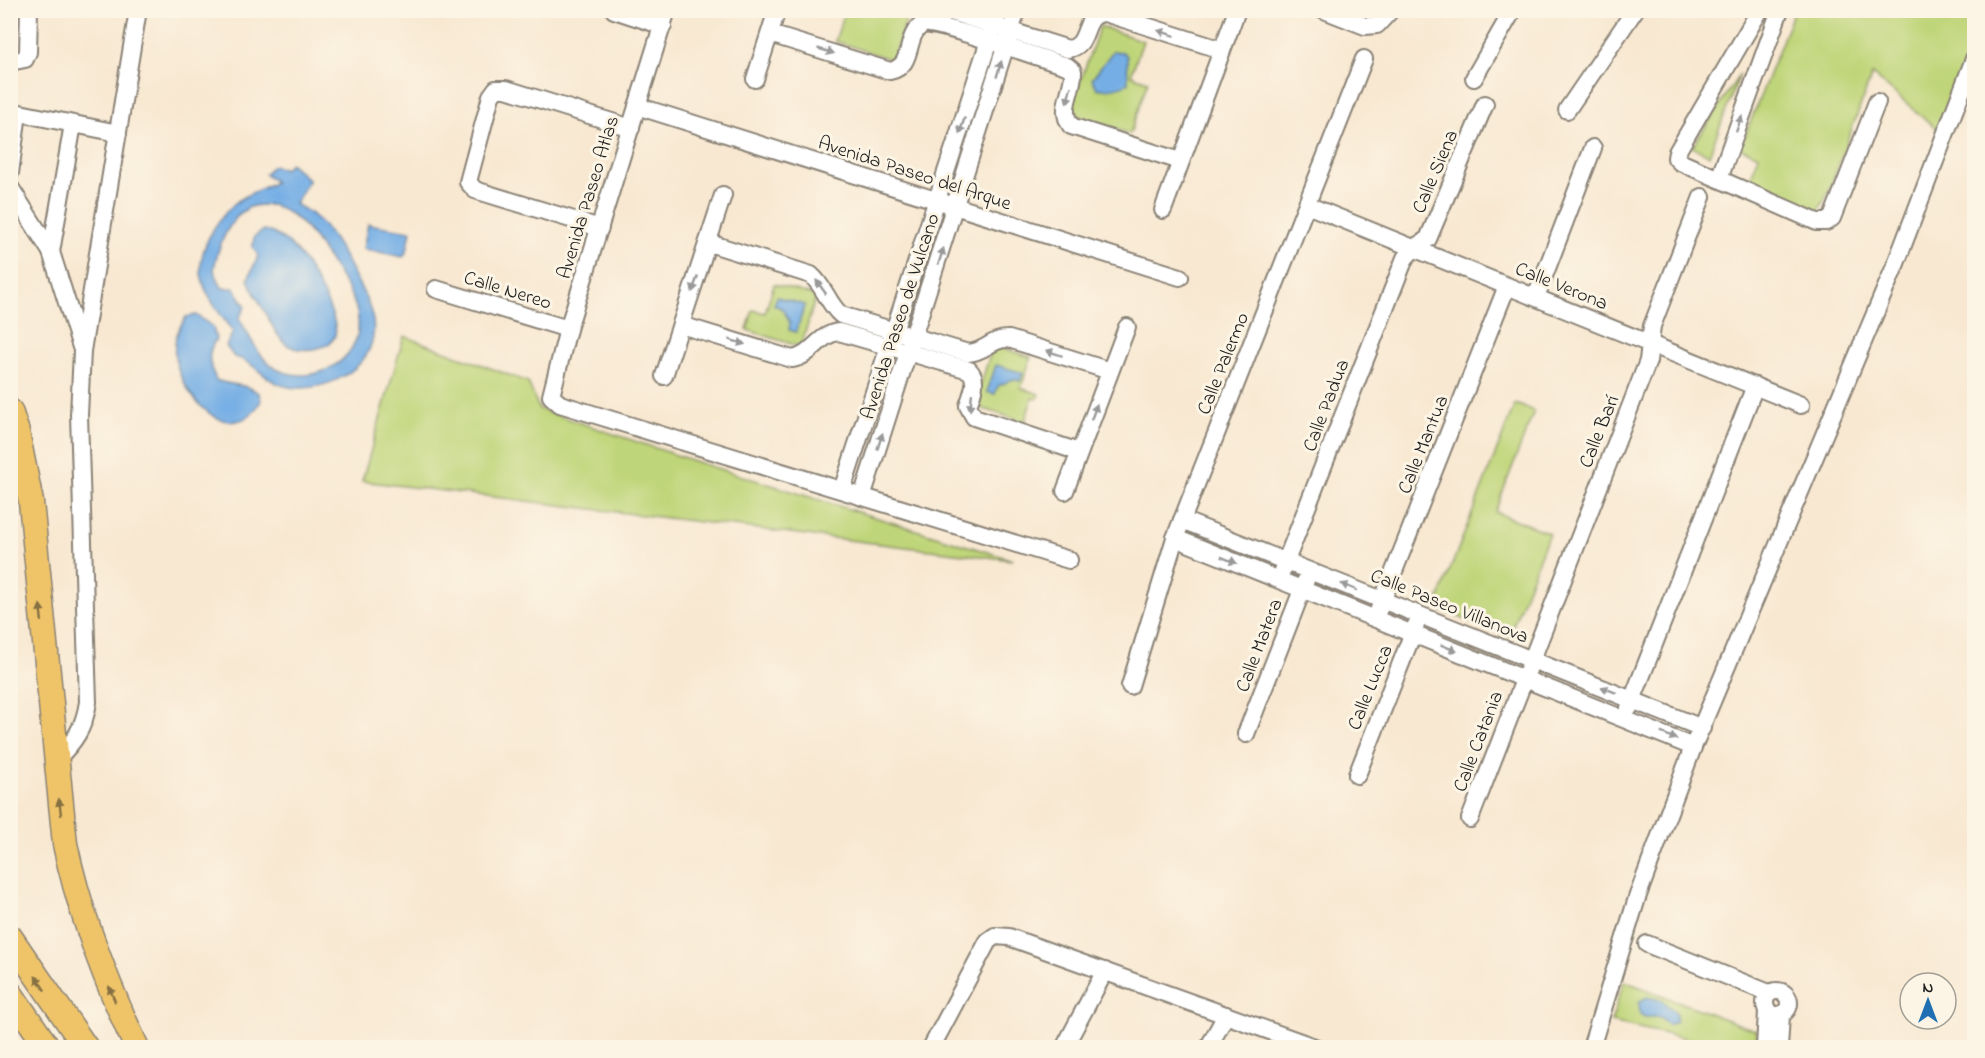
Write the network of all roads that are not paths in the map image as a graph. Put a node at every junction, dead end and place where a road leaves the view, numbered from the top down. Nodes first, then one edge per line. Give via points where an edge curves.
1 (29, 10) edge
2 (138, 10) edge
3 (614, 10) edge
4 (777, 10) edge
5 (945, 10) edge
6 (999, 10) edge
7 (1017, 10) edge
8 (1237, 10) edge
9 (1324, 10) edge
10 (1390, 10) edge
11 (1513, 10) edge
12 (1635, 10) edge
13 (1760, 10) edge
14 (1780, 10) edge
15 (665, 18) edge
16 (770, 34) junction
17 (1000, 37) junction
18 (1221, 50) junction
19 (1364, 59) dead end
20 (1974, 59) edge
21 (10, 62) edge
22 (1474, 78) dead end
23 (755, 79) dead end
24 (1877, 102) dead end
25 (1485, 104) dead end
26 (637, 106) junction
27 (1567, 110) dead end
28 (14, 112) edge
29 (73, 124) junction
30 (631, 128) junction
31 (118, 133) junction
32 (1593, 148) dead end
33 (1180, 161) junction
34 (10, 173) edge
35 (1719, 179) junction
36 (10, 187) edge
37 (723, 195) dead end
38 (1702, 197) dead end
39 (937, 202) junction
40 (1307, 205) junction
41 (956, 208) junction
42 (1164, 210) dead end
43 (600, 228) junction
44 (709, 243) junction
45 (1415, 247) junction
46 (51, 252) junction
47 (1180, 278) dead end
48 (1507, 286) junction
49 (436, 289) dead end
50 (1536, 297) junction
51 (681, 325) junction
52 (1126, 327) dead end
53 (568, 329) junction
54 (893, 339) junction
55 (1650, 344) junction
56 (912, 345) junction
57 (82, 351) junction
58 (1110, 371) junction
59 (664, 376) dead end
60 (1755, 386) junction
61 (1801, 405) dead end
62 (10, 411) edge
63 (1079, 452) junction
64 (842, 490) junction
65 (1065, 491) dead end
66 (862, 497) junction
67 (1182, 520) junction
68 (1174, 538) junction
69 (1069, 560) dead end
70 (1286, 562) junction
71 (1310, 571) junction
72 (1278, 580) junction
73 (1302, 590) junction
74 (1383, 600) junction
75 (1420, 616) junction
76 (1376, 618) junction
77 (1413, 634) junction
78 (1530, 659) junction
79 (1524, 678) junction
80 (1130, 686) dead end
81 (1633, 700) junction
82 (1625, 718) junction
83 (1702, 728) junction
84 (1246, 734) dead end
85 (1693, 747) junction
86 (55, 761) junction
87 (1357, 775) dead end
88 (1470, 819) dead end
89 (10, 937) edge
90 (1647, 944) dead end
91 (1105, 971) junction
92 (10, 993) edge
93 (1769, 993) junction
94 (1774, 1013) junction
95 (1226, 1015) junction
96 (48, 1047) edge
97 (86, 1047) edge
98 (137, 1047) edge
99 (931, 1047) edge
100 (1064, 1047) edge
101 (1208, 1047) edge
102 (1317, 1047) edge
103 (1591, 1047) edge
104 (1765, 1047) edge
105 (1779, 1047) edge

1 - 21 street via 28,52 25,59
2 - 31 street
3 - 15 street
4 - 16 street
5 - 17 street
6 - 17 street, Avenida Paseo de Vulcano
7 - 17 street, Avenida Paseo de Vulcano
8 - 18 street
9 - 10 street via 1365,26 1377,25
11 - 22 street
12 - 27 street
13 - 35 street via 1677,152 1680,162
35 -> 14 street
15 - 26 street, Avenida Paseo Atlas
16 -> 17 street via 890,70 904,64 923,24
16 - 23 street
18 -> 17 street via 1105,13 1090,19 1082,43 1076,48
17 -> 33 street via 1073,71 1064,111 1071,126
17 -> 39 street, Avenida Paseo de Vulcano
41 -> 17 street, Avenida Paseo de Vulcano
18 - 33 street
19 - 40 street, Calle Palermo
20 - 83 street via 1895,266
24 - 35 street via 1832,218 1826,222 1817,222
25 - 45 street, Calle Siena via 1428,239
26 - 30 street, Avenida Paseo Atlas
26 - 39 street, Avenida Paseo del Arque
28 - 29 street
28 - 34 street
29 - 31 street
29 - 46 street
30 - 43 street, Avenida Paseo Atlas
30 - 43 street via 506,89 496,89 491,96 468,182 476,190
31 - 57 street
32 - 50 street
33 - 42 street
36 - 46 street
37 - 44 street
38 - 55 street, Calle Barí via 1652,326
39 - 41 street, Avenida Paseo del Arque
39 - 54 street, Avenida Paseo de Vulcano
40 - 45 street, Calle Verona
40 - 67 street, Calle Palermo
41 - 47 street, Avenida Paseo del Arque
56 -> 41 street, Avenida Paseo de Vulcano
43 - 53 street, Avenida Paseo Atlas
44 -> 51 street
54 -> 44 street via 841,315 821,284 811,276
45 - 48 street, Calle Verona
45 - 70 street, Calle Padua via 1405,258
46 - 57 street
48 - 50 street, Calle Verona
48 - 74 street, Calle Mantua
49 - 53 street, Calle Nereo
50 - 55 street, Calle Verona
51 -> 54 street via 792,359 803,358 831,333
51 - 59 street
52 - 58 street
53 - 64 street, Avenida Paseo Atlas via 551,396 560,404
54 - 56 street
54 - 64 street, Avenida Paseo de Vulcano
55 - 60 street, Calle Verona
55 - 78 street, Calle Barí via 1648,361
58 -> 56 street via 1009,339 994,340 985,349 968,353
56 -> 63 street via 974,375 968,406 974,417
66 -> 56 street, Avenida Paseo de Vulcano
57 - 86 street via 79,415 88,702 78,738
63 -> 58 street
60 - 61 street, Calle Verona
60 - 81 street
86 -> 62 highway via 31,502
63 - 65 street
64 - 66 street
66 - 69 street
67 - 68 street, Calle Palermo
67 - 70 street, Calle Paseo Villanova
68 -> 72 street, Calle Paseo Villanova
68 - 80 street, Calle Palermo
70 - 71 street, Calle Paseo Villanova
70 - 72 street, Calle Padua
71 - 73 street, Calle Matera
74 -> 71 street, Calle Paseo Villanova
72 - 73 street, Calle Paseo Villanova
73 - 76 street, Calle Paseo Villanova
73 - 84 street, Calle Matera
74 - 75 street, Calle Paseo Villanova
74 - 76 street, Calle Mantua
75 - 77 street, Calle Lucca
75 - 78 street, Calle Paseo Villanova
76 - 77 street, Calle Paseo Villanova
77 -> 79 street, Calle Paseo Villanova
77 - 87 street, Calle Lucca
78 - 79 street, Calle Barí
81 -> 78 street, Calle Paseo Villanova
79 - 82 street, Calle Paseo Villanova
79 - 88 street, Calle Catania
81 - 82 street
81 - 83 street, Calle Paseo Villanova
82 -> 85 street, Calle Paseo Villanova
83 - 85 street
85 - 103 street via 1636,898
98 -> 86 highway via 114,998 75,893
97 -> 89 highway
90 - 93 street
91 - 95 street
91 - 99 street via 1009,937 995,936 987,941
91 - 100 street
92 - 96 highway
93 - 94 street via 1764,1001
93 - 94 street via 1780,991 1789,999 1788,1009
94 - 104 street
94 - 105 street
95 - 101 street
95 - 102 street

